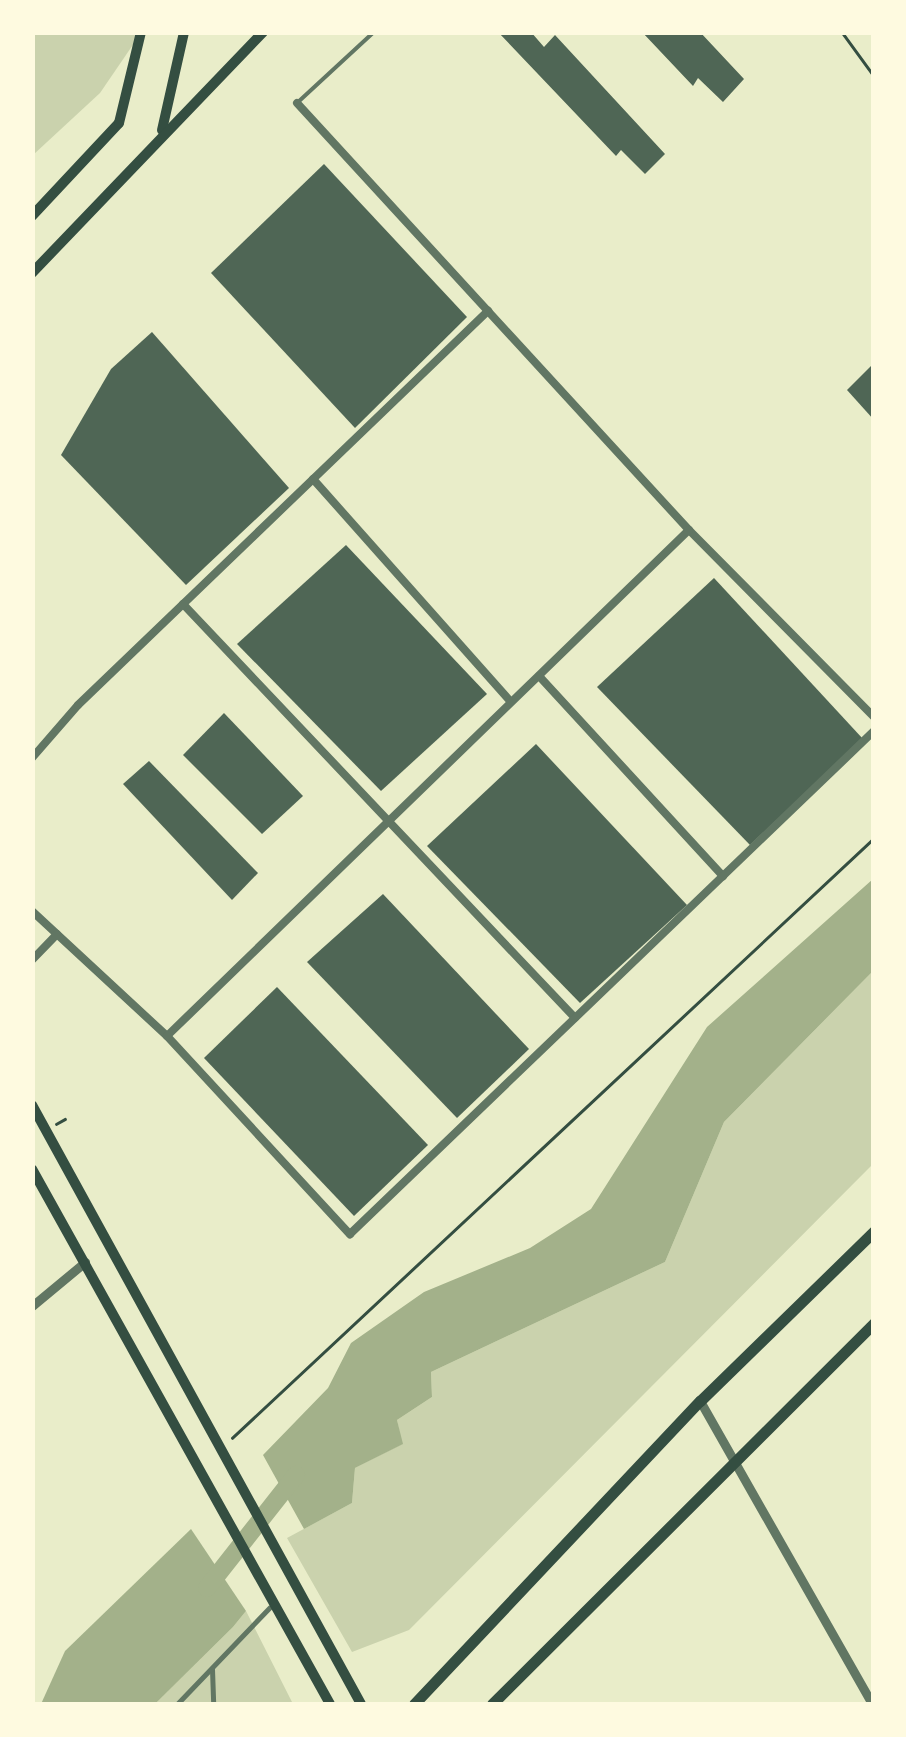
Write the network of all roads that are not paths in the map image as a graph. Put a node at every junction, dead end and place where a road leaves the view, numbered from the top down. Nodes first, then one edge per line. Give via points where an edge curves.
1 (140, 32) edge
2 (184, 32) edge
3 (263, 32) edge
4 (374, 32) edge
5 (296, 103) joint
6 (162, 131) junction
7 (32, 216) edge
8 (32, 273) edge
9 (488, 311) junction
10 (313, 479) junction
11 (689, 530) junction
12 (183, 604) junction
13 (539, 676) junction
14 (511, 702) junction
15 (874, 717) edge
16 (874, 731) edge
17 (32, 758) edge
18 (389, 821) junction
19 (723, 876) junction
20 (32, 911) edge
21 (57, 934) junction
22 (32, 960) edge
23 (575, 1018) junction
24 (167, 1036) junction
25 (32, 1106) edge
26 (32, 1169) edge
27 (874, 1231) edge
28 (85, 1262) junction
29 (32, 1306) edge
30 (874, 1323) edge
31 (700, 1401) junction
32 (736, 1464) junction
33 (270, 1607) junction
34 (212, 1670) junction
35 (177, 1704) edge
36 (213, 1704) edge
37 (330, 1704) edge
38 (361, 1704) edge
39 (414, 1704) edge
40 (492, 1704) edge
41 (872, 1704) edge

1 - 7 main road via 119,122
2 - 6 main road
3 - 6 main road
4 - 5 lane
5 - 9 street
6 - 8 main road
9 - 10 street
9 - 11 street
10 - 12 street
10 - 14 street
11 - 13 street
11 - 15 street
12 - 17 street
12 - 18 street
13 - 14 street
13 - 19 street
14 - 18 street
16 - 19 street
18 - 23 street
18 - 24 street
19 - 23 street
20 - 21 street
21 - 22 street
21 - 24 street
23 - 24 street via 350,1234
25 - 38 main road
26 - 28 main road
27 - 31 main road
28 - 29 street
28 - 33 main road
30 - 32 main road
31 - 32 street
31 - 39 main road
32 - 40 main road
32 - 41 street
33 - 34 street
33 - 37 main road
34 - 35 street
34 - 36 street

